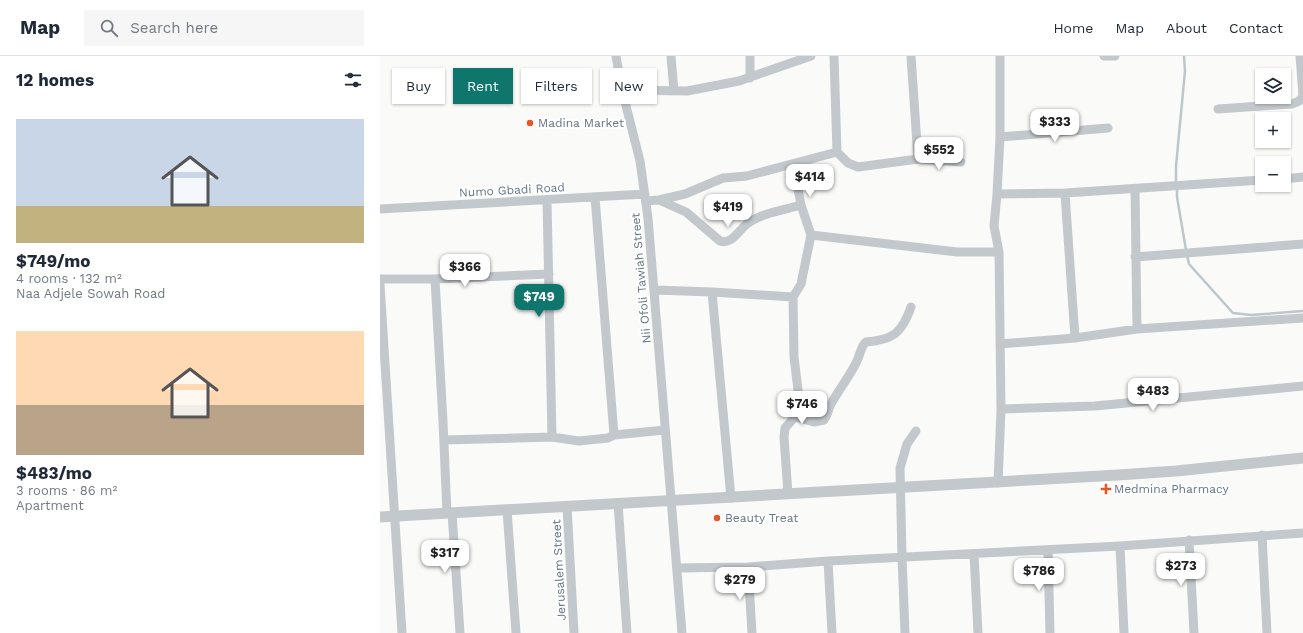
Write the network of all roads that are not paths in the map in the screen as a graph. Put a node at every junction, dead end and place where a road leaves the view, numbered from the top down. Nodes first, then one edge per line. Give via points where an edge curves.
1 (616, 56) edge
2 (671, 56) edge
3 (750, 56) edge
4 (811, 56) edge
5 (834, 56) edge
6 (912, 56) edge
7 (1000, 56) edge
8 (1104, 56) edge
9 (1115, 56) edge
10 (1300, 56) edge
11 (618, 68) edge
12 (750, 78) junction
13 (657, 91) edge
14 (674, 91) junction
15 (626, 104) edge
16 (1218, 109) dead end
17 (1108, 128) dead end
18 (1000, 137) junction
19 (837, 152) junction
20 (918, 159) junction
21 (961, 162) dead end
22 (796, 163) junction
23 (1303, 178) edge
24 (1291, 179) edge
25 (1255, 180) edge
26 (1135, 188) junction
27 (1065, 193) junction
28 (998, 194) junction
29 (595, 197) junction
30 (645, 198) junction
31 (547, 200) junction
32 (659, 200) junction
33 (801, 205) junction
34 (380, 209) edge
35 (811, 235) junction
36 (1303, 244) edge
37 (999, 252) junction
38 (1135, 257) junction
39 (549, 274) junction
40 (435, 279) junction
41 (380, 280) edge
42 (380, 284) edge
43 (654, 290) junction
44 (712, 292) junction
45 (793, 297) junction
46 (911, 307) dead end
47 (1303, 318) edge
48 (1137, 329) junction
49 (1075, 338) junction
50 (1000, 344) junction
51 (1303, 386) edge
52 (1001, 410) junction
53 (795, 417) junction
54 (665, 430) junction
55 (916, 432) dead end
56 (614, 435) junction
57 (552, 436) junction
58 (444, 440) junction
59 (1303, 458) edge
60 (998, 483) junction
61 (900, 487) junction
62 (788, 494) junction
63 (731, 498) junction
64 (672, 501) junction
65 (618, 503) junction
66 (567, 506) junction
67 (507, 510) junction
68 (449, 513) junction
69 (394, 515) junction
70 (380, 517) edge
71 (1303, 532) edge
72 (1262, 535) junction
73 (1189, 540) junction
74 (1120, 546) junction
75 (1048, 550) junction
76 (974, 554) junction
77 (902, 557) junction
78 (828, 561) junction
79 (748, 567) junction
80 (677, 568) junction
81 (402, 633) edge
82 (460, 633) edge
83 (516, 633) edge
84 (574, 633) edge
85 (627, 633) edge
86 (682, 633) edge
87 (752, 633) edge
88 (832, 633) edge
89 (905, 633) edge
90 (978, 633) edge
91 (1050, 633) edge
92 (1124, 633) edge
93 (1194, 633) edge
94 (1267, 633) edge

1 - 11 street, Nii Ofoli Tawiah Street
2 - 14 street
3 - 12 street
4 - 12 street
5 - 19 street
6 - 20 street
7 - 18 street
8 - 9 street
10 - 16 street via 1303,95 1298,102
12 - 14 street via 687,91
13 - 14 street
15 - 30 street, Nii Ofoli Tawiah Street via 640,161
17 - 18 street
18 - 28 street
19 - 20 street via 848,163 858,167
19 - 22 street, Numo Gbadi Road
20 - 21 street
22 - 32 street, Numo Gbadi Road via 747,176 724,178 685,194
22 - 33 street
23 - 24 street
25 - 26 street
26 - 27 street
26 - 38 street
27 - 28 street
27 - 49 street
28 - 37 street via 994,226
29 - 30 street, Numo Gbadi Road
29 - 31 street, Numo Gbadi Road
29 - 56 street
30 - 32 street, Numo Gbadi Road
30 - 43 street, Nii Ofoli Tawiah Street
31 - 34 street, Numo Gbadi Road
31 - 39 street
32 - 33 street via 686,212 724,242 728,242 754,219
33 - 35 street
35 - 37 street via 957,252
35 - 45 street via 801,284
36 - 38 street
37 - 50 street
38 - 48 street
39 - 40 street
39 - 57 street
40 - 41 street
40 - 58 street
42 - 69 street
43 - 44 street
43 - 54 street, Nii Ofoli Tawiah Street
44 - 45 street
44 - 63 street
45 - 53 street via 794,357 800,407
46 - 53 street via 906,322 897,333 882,341 863,344 857,361 824,420 814,422
47 - 48 street
48 - 49 street
49 - 50 street
50 - 52 street
51 - 52 street via 1095,406
52 - 60 street
53 - 62 street via 785,428 784,437
54 - 56 street
54 - 64 street, Nii Ofoli Tawiah Street
55 - 61 street via 907,444 903,457
56 - 57 street via 579,441
57 - 58 street
58 - 68 street
59 - 60 street via 1176,471
60 - 61 street
61 - 62 street
61 - 77 street
62 - 63 street
63 - 64 street
64 - 65 street
64 - 80 street, Nii Ofoli Tawiah Street
65 - 66 street
65 - 85 street
66 - 67 street
66 - 84 street, Jerusalem Street
67 - 68 street
67 - 83 street
68 - 69 street
68 - 82 street
69 - 70 street
69 - 81 street
71 - 72 street
72 - 73 street
72 - 94 street
73 - 74 street
73 - 93 street
74 - 75 street
74 - 92 street
75 - 76 street
75 - 91 street
76 - 77 street
76 - 90 street
77 - 78 street
77 - 89 street
78 - 79 street
78 - 88 street
79 - 80 street
79 - 87 street
80 - 86 street, Nii Ofoli Tawiah Street

